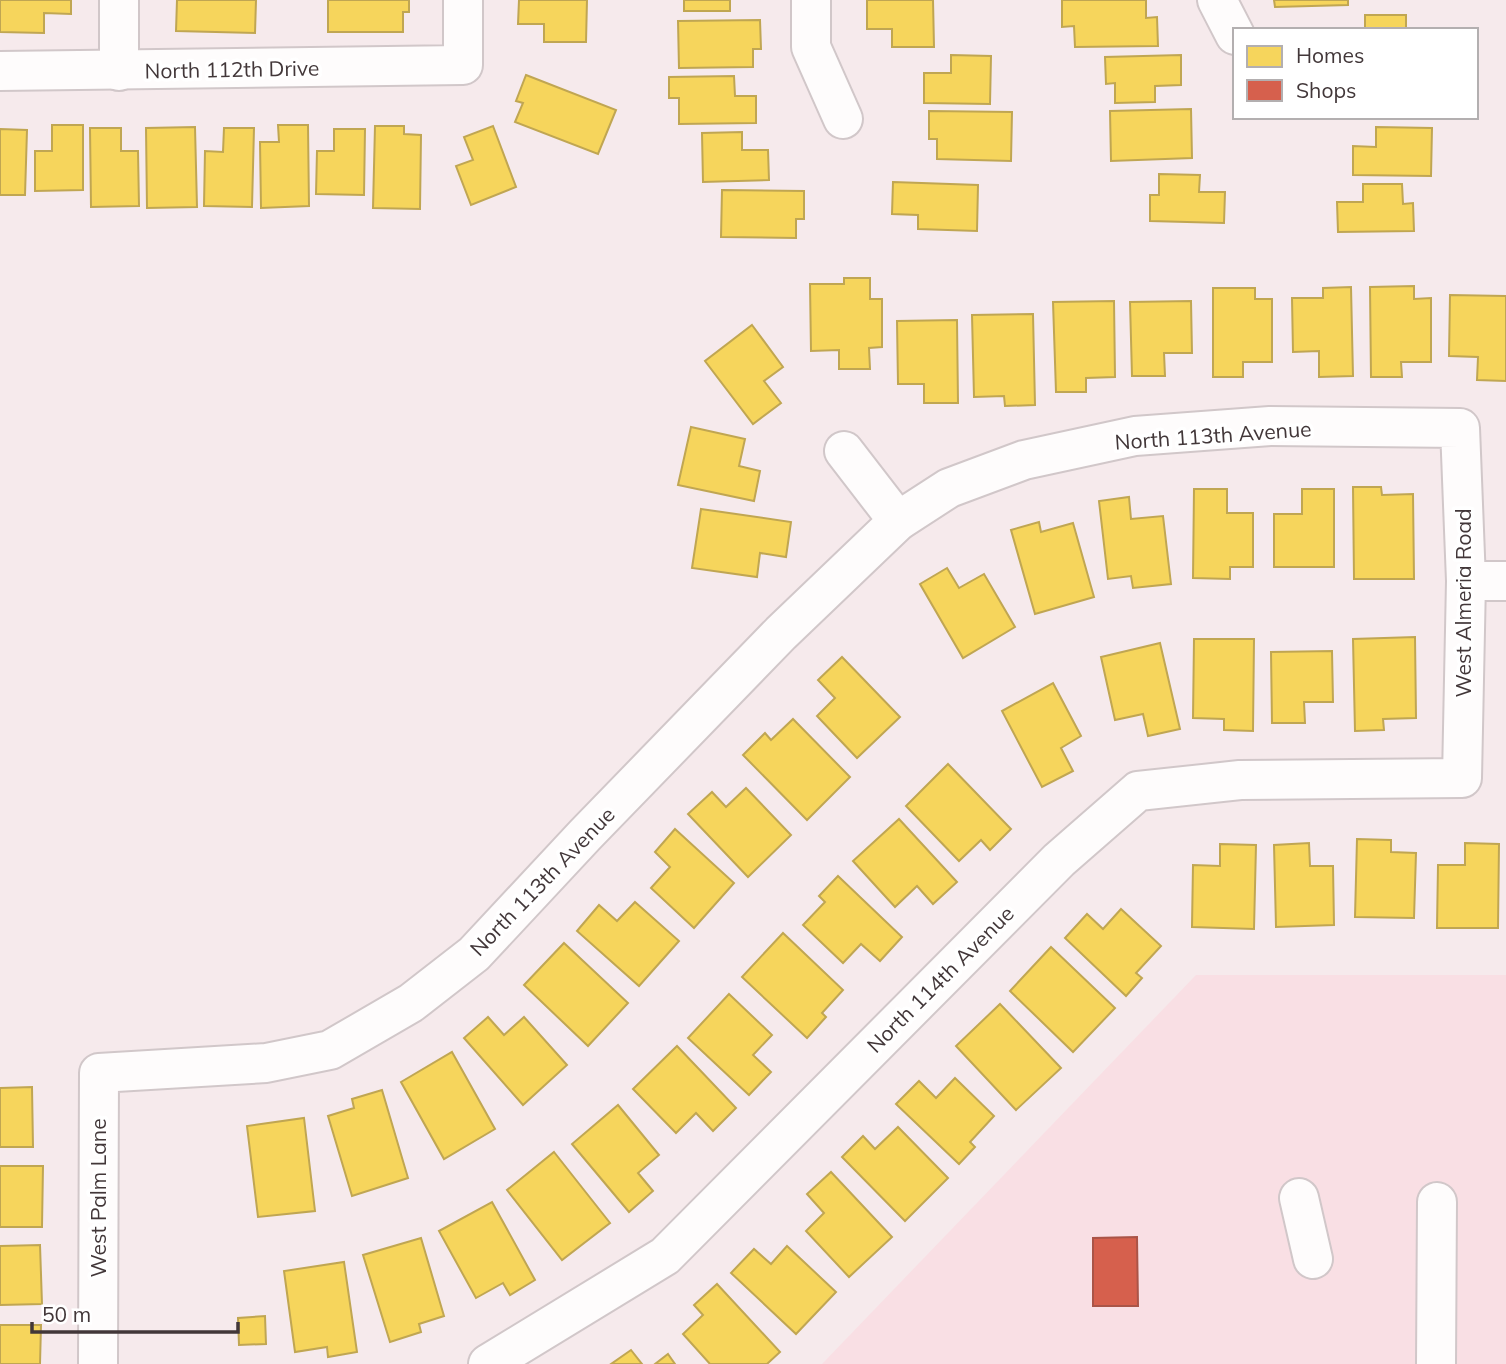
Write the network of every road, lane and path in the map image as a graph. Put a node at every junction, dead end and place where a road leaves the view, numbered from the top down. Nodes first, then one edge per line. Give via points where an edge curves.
1 (120, 0) edge
2 (463, 0) edge
3 (811, 0) edge
4 (1217, 0) edge
5 (1233, 31) edge
6 (0, 71) edge
7 (120, 71) junction
8 (843, 119) dead end
9 (1460, 428) joint
10 (844, 451) dead end
11 (898, 521) junction
12 (1506, 580) edge
13 (1466, 581) junction
14 (1462, 778) joint
15 (99, 1073) joint
16 (1299, 1198) dead end
17 (1437, 1202) dead end
18 (1313, 1259) dead end
19 (98, 1364) edge
20 (488, 1364) edge
21 (1436, 1364) edge

1 - 7 street
2 - 7 street, North 112th Drive via 463,65
3 - 8 street via 811,47
4 - 5 street
6 - 7 street, North 112th Drive
9 - 11 street, North 113th Avenue via 1270,426 1135,436 1024,460 949,488
9 - 13 street, West Almeria Road
10 - 11 street
11 - 15 street, North 113th Avenue via 772,642 474,954 411,1003 330,1050 266,1063
12 - 13 street
13 - 14 street, West Almeria Road
14 - 20 street, North 114th Avenue via 1240,780 1138,791 1059,860 665,1256
15 - 19 street, West Palm Lane
16 - 18 street
17 - 21 street

